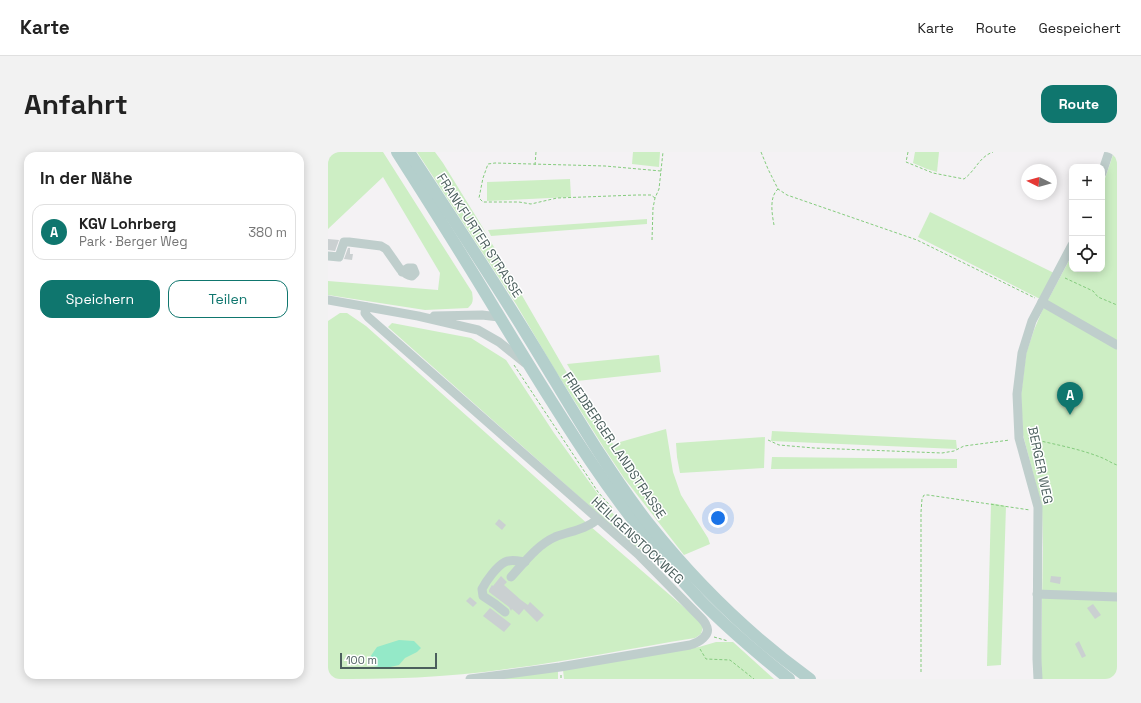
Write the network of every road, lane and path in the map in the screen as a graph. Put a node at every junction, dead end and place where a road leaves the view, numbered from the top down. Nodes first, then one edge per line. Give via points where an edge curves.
1 (397, 152) edge
2 (410, 152) edge
3 (536, 152) edge
4 (663, 152) edge
5 (761, 152) edge
6 (908, 152) edge
7 (993, 152) edge
8 (1109, 152) edge
9 (1105, 164) edge
10 (535, 165) junction
11 (661, 171) junction
12 (778, 189) junction
13 (655, 198) junction
14 (774, 225) dead end
15 (652, 240) dead end
16 (1069, 251) edge
17 (328, 256) edge
18 (402, 272) dead end
19 (1056, 277) junction
20 (328, 300) edge
21 (1042, 302) junction
22 (1117, 305) edge
23 (366, 307) junction
24 (380, 310) junction
25 (418, 316) junction
26 (499, 317) junction
27 (375, 323) junction
28 (526, 334) junction
29 (1117, 345) edge
30 (511, 361) dead end
31 (529, 367) junction
32 (1019, 439) junction
33 (768, 440) dead end
34 (1117, 465) edge
35 (613, 510) dead end
36 (1038, 512) junction
37 (598, 519) junction
38 (525, 562) junction
39 (511, 577) dead end
40 (1037, 594) junction
41 (1117, 597) edge
42 (505, 612) dead end
43 (706, 634) junction
44 (731, 640) dead end
45 (696, 643) junction
46 (920, 672) dead end
47 (470, 679) edge
48 (754, 679) edge
49 (789, 679) edge
50 (810, 679) edge
51 (1038, 679) edge

1 - 26 main road, FRANKFURTER STRASSE
2 - 28 main road, FRANKFURTER STRASSE
3 - 10 path
4 - 11 path
5 - 12 path
6 - 7 path via 906,162 940,175 964,179 982,158
8 - 9 street
10 - 11 path via 605,166
10 - 13 path via 488,164 479,198 484,202 531,204 557,198 637,195 651,195
11 - 13 path
12 - 14 path via 774,192 773,198
12 - 21 path via 917,240
13 - 15 path
16 - 19 street, BERGER WEG
17 - 18 street via 339,257 344,242 381,246 386,249
19 - 21 street, BERGER WEG
19 - 22 path via 1093,291 1098,297
20 - 23 street, FRIEDBERGER LANDSTRASSE
21 - 29 street
21 - 32 street, BERGER WEG via 1032,321 1022,353 1017,394
23 - 24 street, FRIEDBERGER LANDSTRASSE
23 - 27 street, HEILIGENSTOCKWEG via 365,313
24 - 25 street, FRIEDBERGER LANDSTRASSE
24 - 27 street
25 - 26 street, FRIEDBERGER LANDSTRASSE
25 - 31 street, FRIEDBERGER LANDSTRASSE via 483,332
26 - 28 main road via 511,322
26 - 31 main road, FRIEDBERGER LANDSTRASSE
27 - 37 street, HEILIGENSTOCKWEG
28 - 50 main road, FRIEDBERGER LANDSTRASSE via 629,496 669,548 732,616
30 - 35 path via 598,492
31 - 49 main road, FRIEDBERGER LANDSTRASSE via 621,505 642,532 701,601 752,649
32 - 33 path via 964,446 942,453 814,448 779,445
32 - 34 path via 1026,438 1065,446 1102,457
32 - 36 street, BERGER WEG
36 - 40 street, BERGER WEG
36 - 46 path via 924,495 921,512
37 - 38 street via 590,526 554,538 535,550
37 - 43 street, HEILIGENSTOCKWEG via 638,554 700,617 708,629
38 - 39 street
38 - 42 street via 505,562 484,584 482,596
40 - 41 street
40 - 51 street, BERGER WEG
43 - 44 path
43 - 45 street
45 - 47 street via 560,667
45 - 48 path via 706,659 730,660

